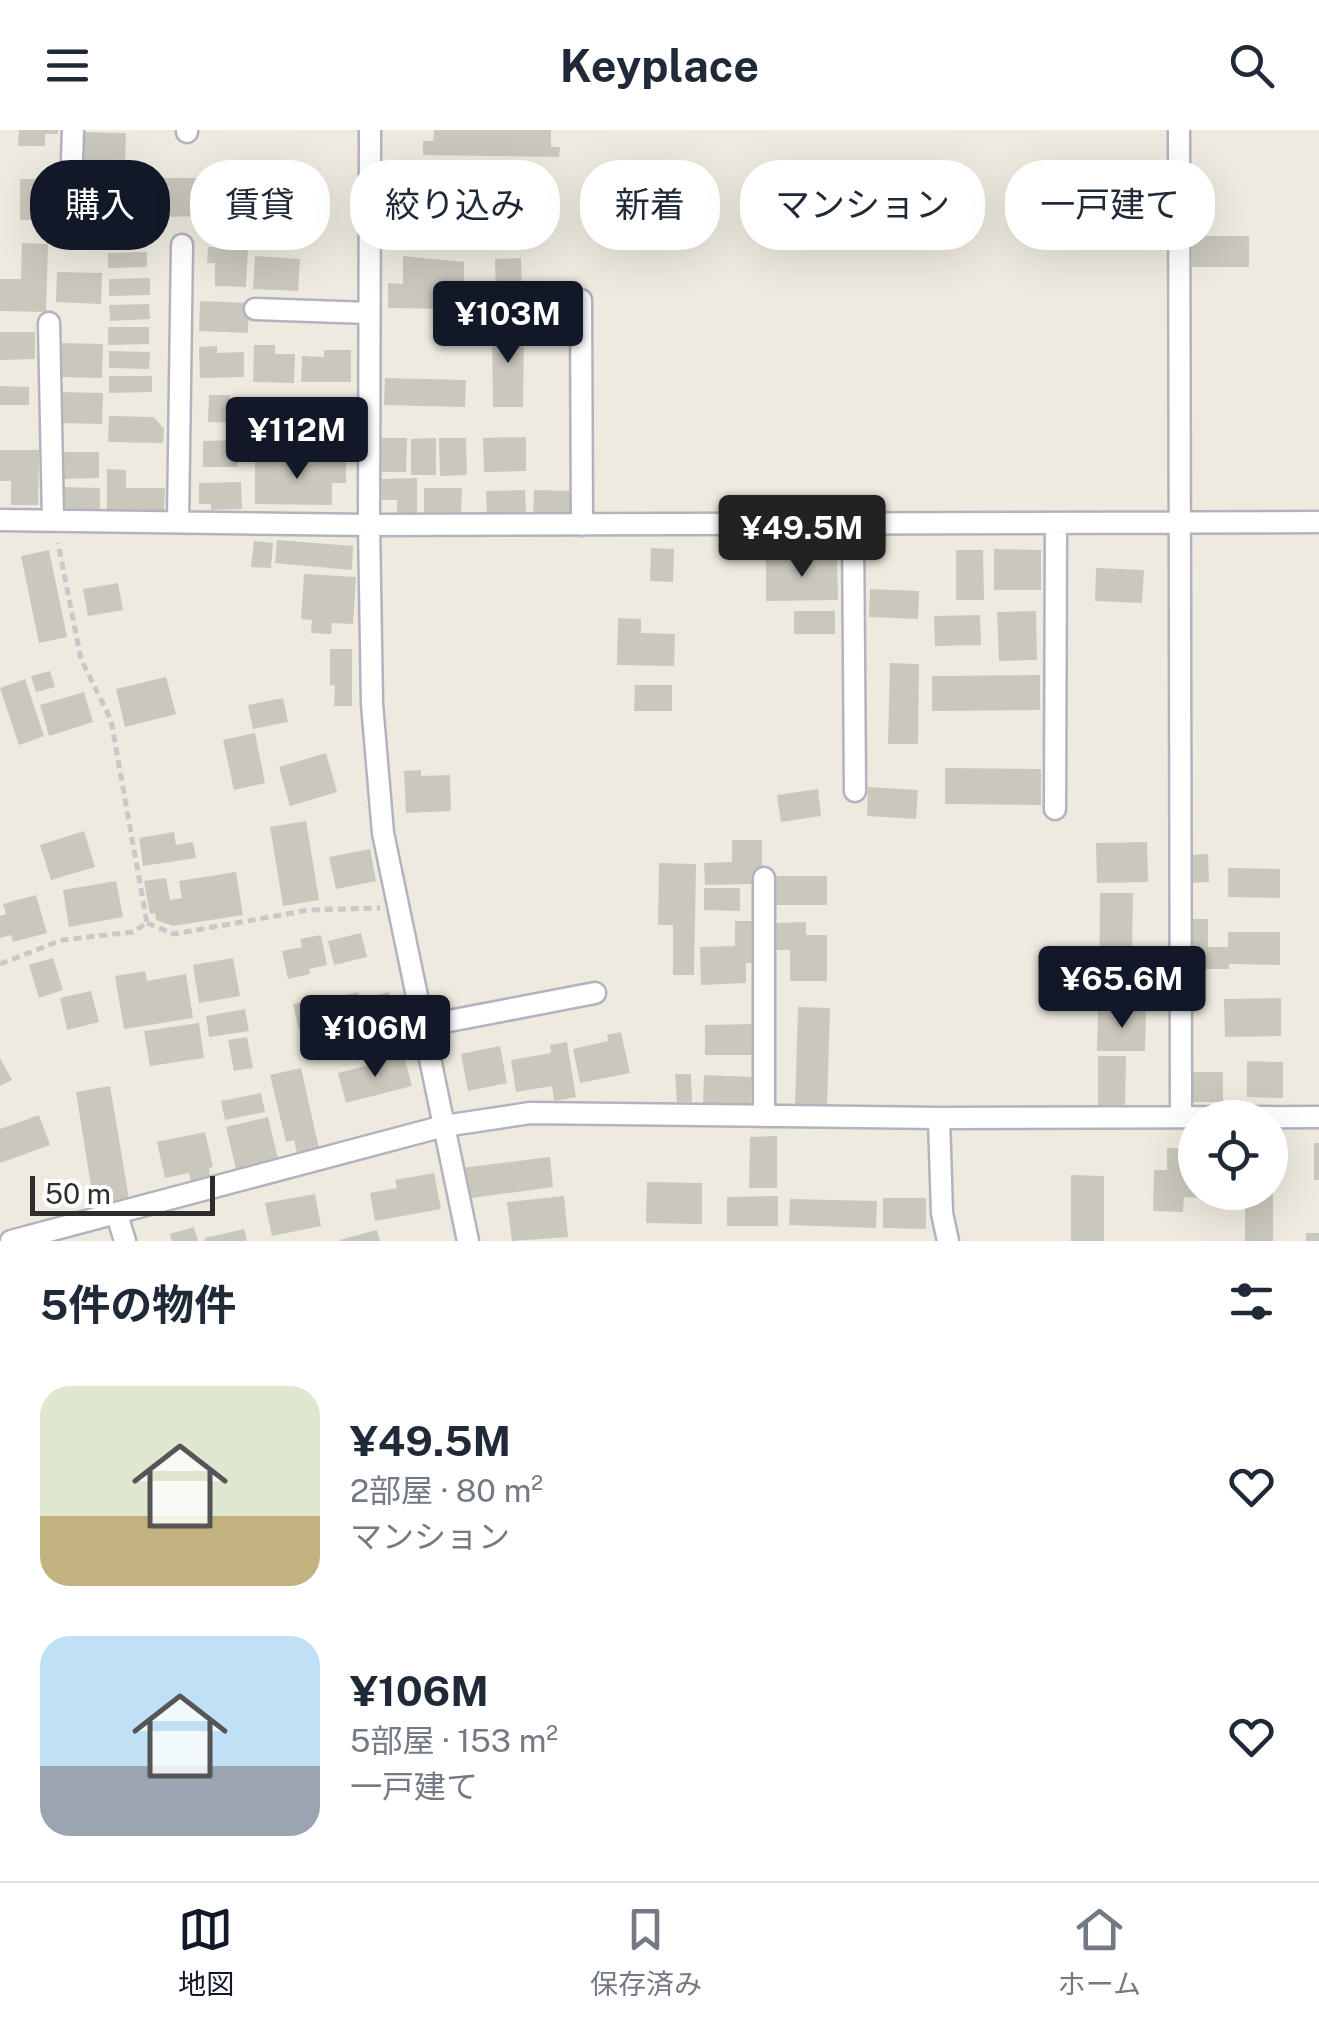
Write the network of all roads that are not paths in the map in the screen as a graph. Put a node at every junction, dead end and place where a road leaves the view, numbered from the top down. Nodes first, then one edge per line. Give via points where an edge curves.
1 (72, 130) edge
2 (370, 130) edge
3 (1179, 130) edge
4 (72, 159) dead end
5 (182, 244) dead end
6 (581, 300) dead end
7 (255, 309) dead end
8 (369, 313) junction
9 (49, 323) dead end
10 (0, 520) edge
11 (54, 520) junction
12 (178, 522) junction
13 (1319, 522) edge
14 (1056, 523) junction
15 (1182, 523) junction
16 (852, 524) junction
17 (369, 525) junction
18 (582, 525) junction
19 (855, 791) dead end
20 (1055, 809) dead end
21 (764, 878) dead end
22 (596, 993) dead end
23 (423, 1026) junction
24 (1181, 1100) edge
25 (764, 1116) junction
26 (1178, 1116) edge
27 (1288, 1117) edge
28 (1319, 1117) edge
29 (940, 1118) junction
30 (444, 1126) junction
31 (117, 1215) junction
32 (11, 1241) edge
33 (125, 1241) edge
34 (468, 1241) edge
35 (948, 1241) edge

1 - 4 street
2 - 8 street
3 - 15 street
5 - 12 street
6 - 18 street
7 - 8 street
8 - 17 street
9 - 11 street
10 - 11 street
11 - 12 street
12 - 17 street
13 - 15 street
14 - 15 street
14 - 16 street
14 - 20 street
15 - 24 street
16 - 18 street
16 - 19 street
17 - 18 street
17 - 23 street via 382,833
21 - 25 street
22 - 23 street
23 - 30 street
25 - 29 street
25 - 30 street via 530,1112
26 - 29 street
27 - 28 street
29 - 35 street
30 - 31 street
30 - 34 street
31 - 32 street
31 - 33 street

